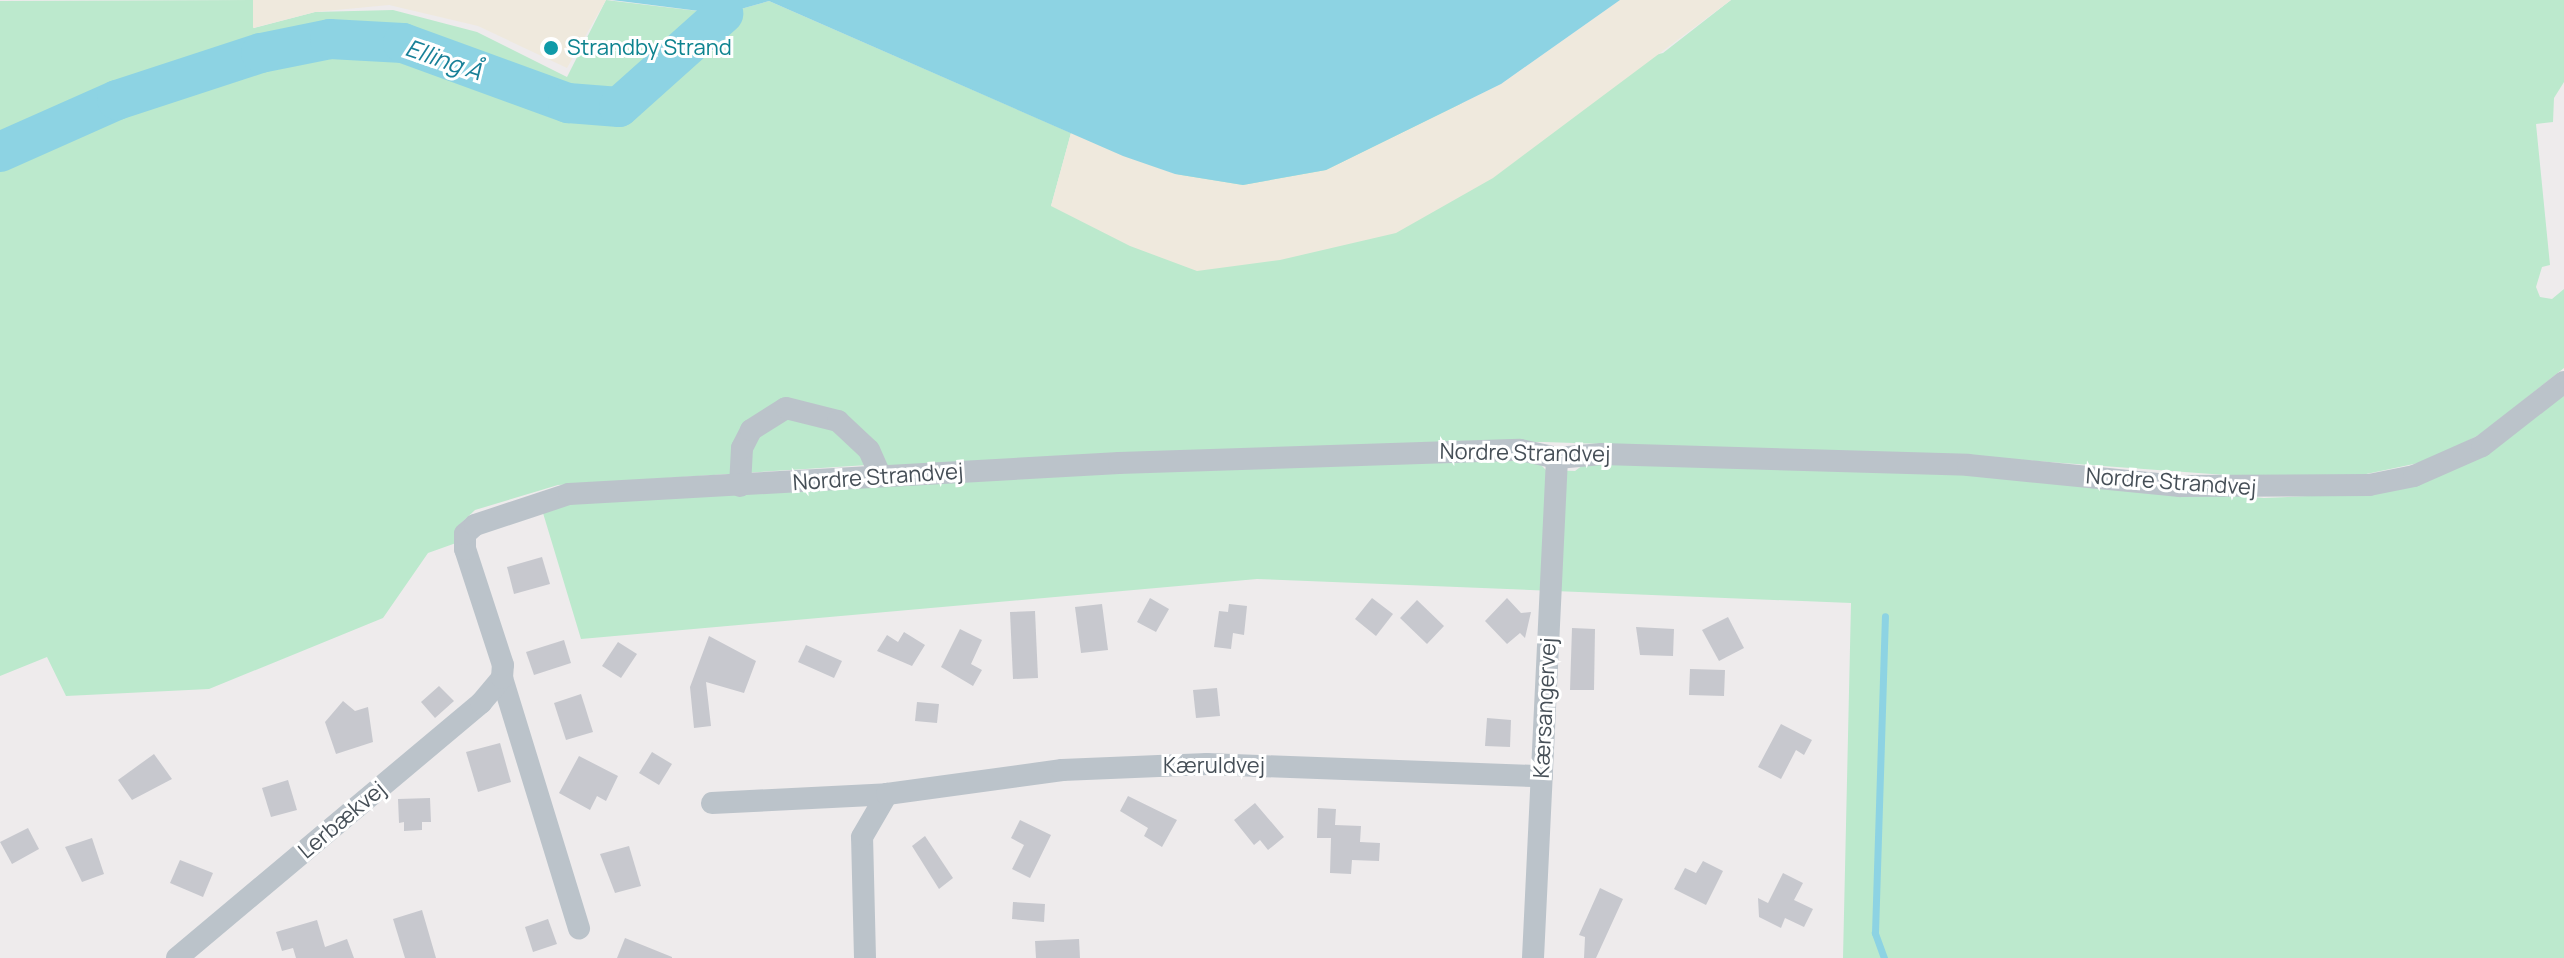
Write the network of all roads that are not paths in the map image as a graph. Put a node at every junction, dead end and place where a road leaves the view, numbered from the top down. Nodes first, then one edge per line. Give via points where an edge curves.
1 (2564, 382) edge
2 (1557, 458) junction
3 (880, 475) junction
4 (740, 486) junction
5 (502, 678) junction
6 (1542, 776) junction
7 (887, 794) junction
8 (712, 803) dead end
9 (579, 928) dead end
10 (177, 958) edge
11 (865, 958) edge
12 (1533, 958) edge

1 - 2 street, Nordre Strandvej via 2482,446 2414,476 2369,485 2265,489 1968,465 1602,454
2 - 3 street, Nordre Strandvej via 1520,450 1371,452
2 - 6 street, Kærsangervej
3 - 4 street, Nordre Strandvej
3 - 4 street via 869,450 838,421 786,408 751,430 742,448
4 - 5 street, Nordre Strandvej via 569,494 488,520 465,534 465,549 503,665
5 - 9 street
5 - 10 street, Lerbækvej via 481,703
6 - 7 street, Kæruldvej via 1207,764 1062,770
6 - 12 street, Kærsangervej
7 - 8 street, Kæruldvej
7 - 11 street via 862,837

